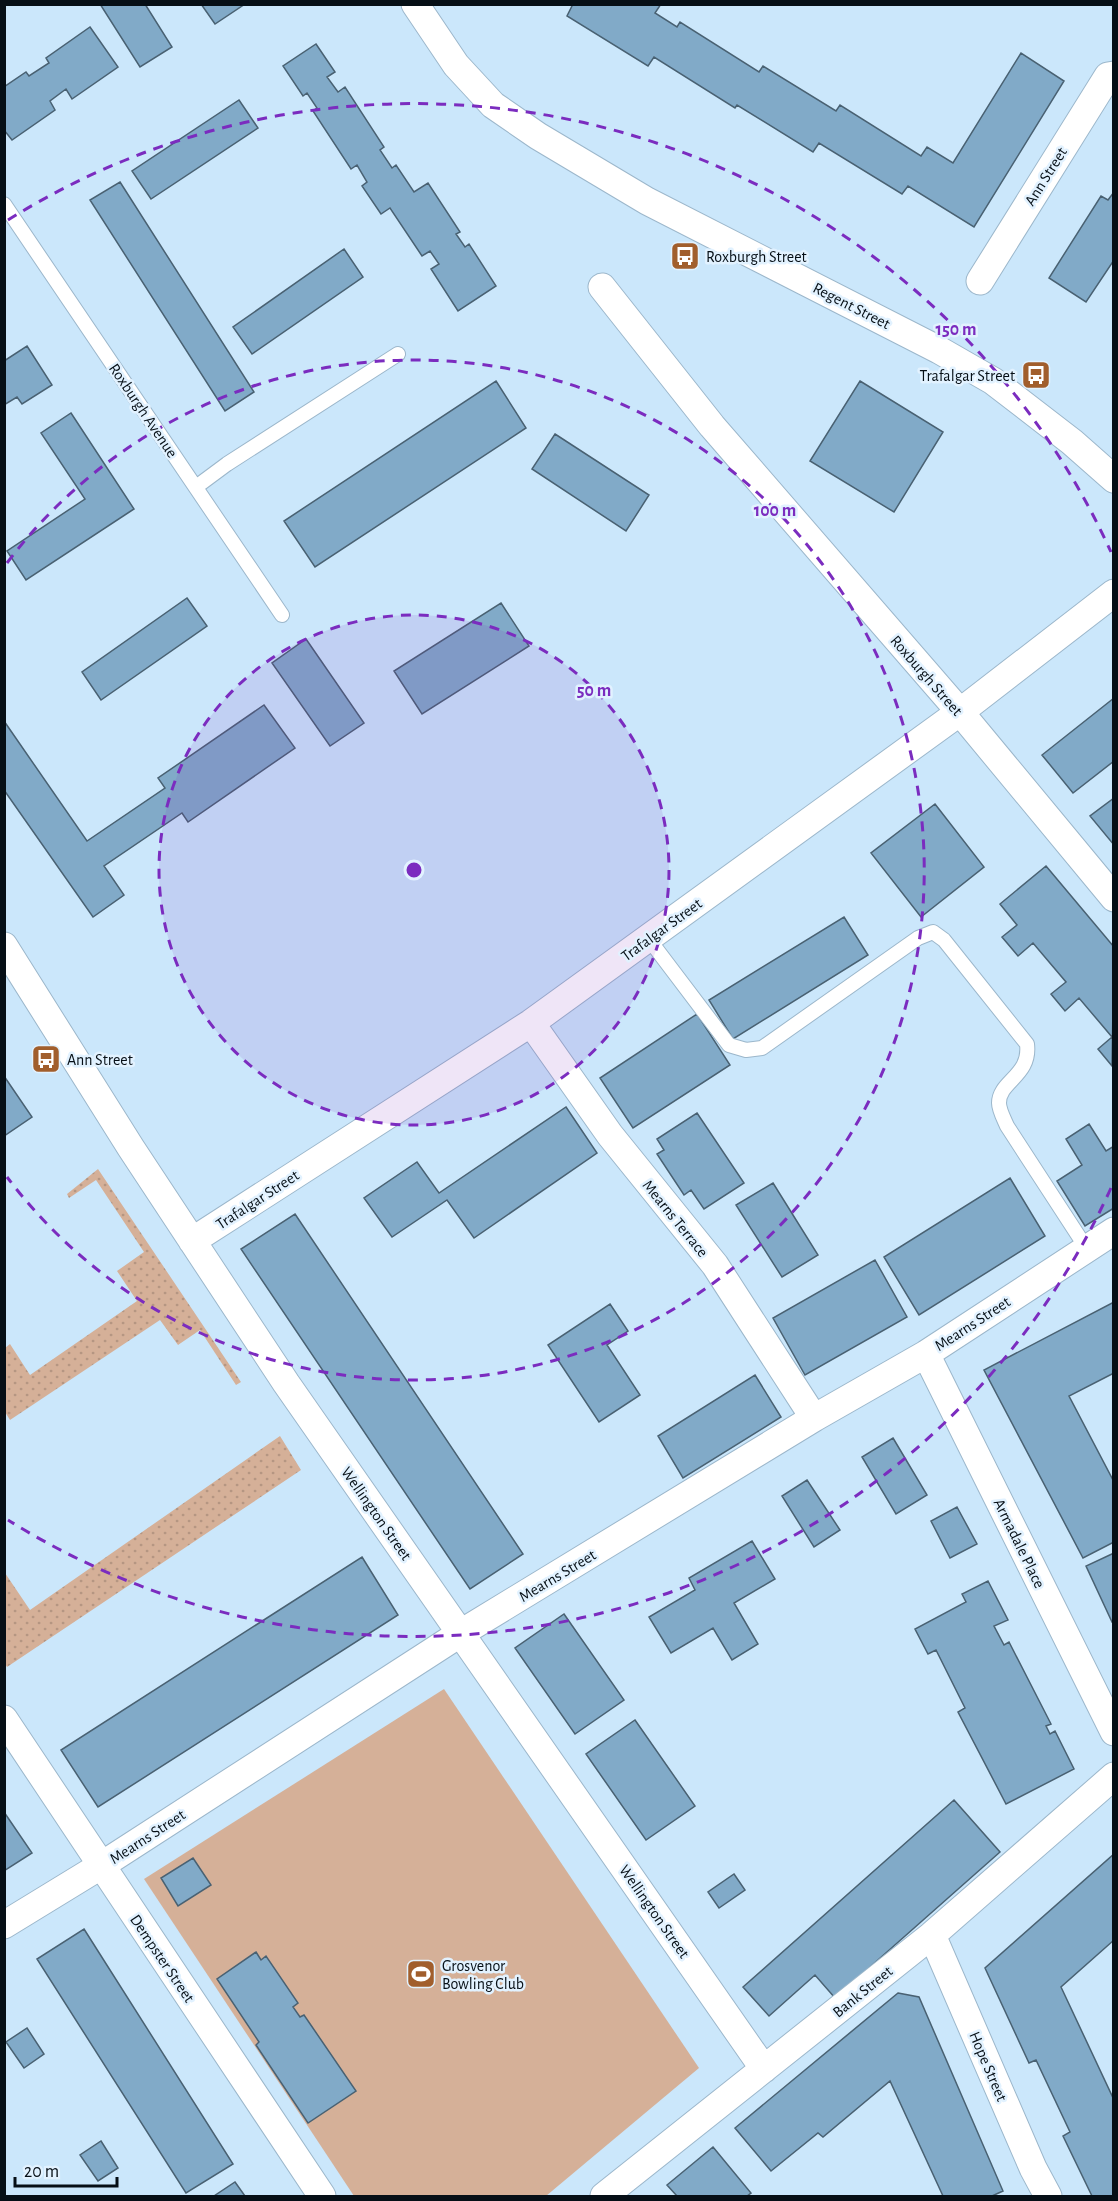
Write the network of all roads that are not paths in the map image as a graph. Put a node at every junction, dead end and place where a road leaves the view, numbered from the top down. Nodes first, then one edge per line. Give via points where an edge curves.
1 (420, 6) edge
2 (1113, 75) edge
3 (4, 204) edge
4 (980, 282) dead end
5 (602, 287) dead end
6 (398, 354) dead end
7 (1113, 479) edge
8 (196, 487) junction
9 (1113, 593) edge
10 (282, 615) dead end
11 (960, 712) junction
12 (1113, 898) edge
13 (648, 938) junction
14 (4, 946) edge
15 (531, 1023) junction
16 (1113, 1231) edge
17 (192, 1241) junction
18 (1087, 1249) junction
19 (926, 1354) junction
20 (814, 1418) junction
21 (461, 1633) junction
22 (4, 1719) edge
23 (1113, 1732) edge
24 (1113, 1776) edge
25 (102, 1865) junction
26 (4, 1926) edge
27 (932, 1935) junction
28 (764, 2069) junction
29 (322, 2196) edge
30 (604, 2196) edge
31 (1048, 2196) edge

1 - 7 street, Regent Street via 456,65 493,105 538,136 647,201 993,381
2 - 4 street, Ann Street via 1108,76
3 - 8 lane, Roxburgh Avenue
5 - 11 street, Roxburgh Street via 712,426
6 - 8 lane
8 - 10 lane, Roxburgh Avenue
9 - 11 street, Trafalgar Street
11 - 12 street, Roxburgh Street
11 - 13 street, Trafalgar Street
13 - 15 street, Trafalgar Street
13 - 18 lane via 729,1045 746,1050 762,1048 918,938 933,932 944,940 1027,1044 1029,1056 999,1096 998,1106 1006,1126
14 - 17 street, Wellington Street
15 - 17 street, Trafalgar Street
15 - 20 street, Mearns Terrace via 610,1135 715,1265
16 - 18 street, Mearns Street
17 - 21 street, Wellington Street
18 - 19 street, Mearns Street
19 - 20 street, Mearns Street
19 - 23 street, Armadale Place
20 - 21 street, Mearns Street
21 - 25 street, Mearns Street
21 - 28 street, Wellington Street
22 - 25 street, Dempster Street
24 - 27 street, Bank Street
25 - 26 street, Mearns Street
25 - 29 street, Dempster Street
27 - 28 street, Bank Street
27 - 31 street, Hope Street
28 - 30 street, Bank Street

